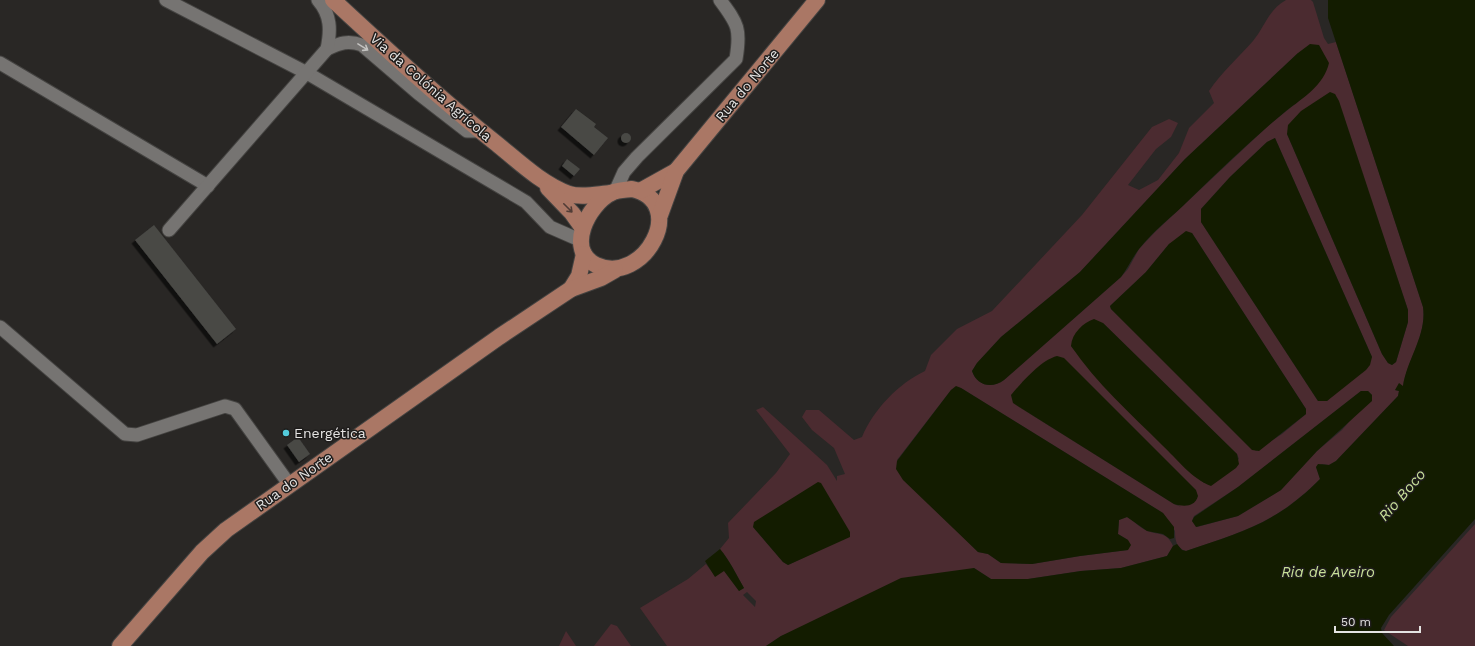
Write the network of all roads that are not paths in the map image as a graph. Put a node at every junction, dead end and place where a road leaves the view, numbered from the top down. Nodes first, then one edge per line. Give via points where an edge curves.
1 (166, 0) edge
2 (318, 0) edge
3 (333, 0) edge
4 (720, 0) edge
5 (817, 0) edge
6 (327, 48) junction
7 (0, 63) edge
8 (307, 73) junction
9 (480, 131) junction
10 (637, 157) junction
11 (676, 171) junction
12 (531, 172) junction
13 (208, 186) junction
14 (636, 190) junction
15 (613, 192) junction
16 (660, 215) junction
17 (169, 230) dead end
18 (583, 241) junction
19 (615, 270) junction
20 (571, 290) junction
21 (0, 327) edge
22 (289, 484) junction
23 (120, 646) edge

1 - 8 street
2 - 6 street via 330,19
3 - 9 main road, Via da Colónia Agrícola via 404,66
4 - 10 street via 736,21 740,38 736,59
5 - 11 main road, Rua do Norte
6 - 8 street
6 -> 9 street via 342,42 362,45 467,131
7 - 13 street
8 - 13 street
8 - 18 street via 526,202 550,227
9 - 12 main road, Via da Colónia Agrícola
10 - 14 street via 632,172
10 - 15 street via 624,172
11 - 14 main road, Rua do Norte
11 - 16 main road, Rua do Norte
12 - 15 main road, Via da Colónia Agrícola via 557,189 571,194
12 -> 18 main road, Via da Colónia Agrícola via 572,213
13 - 17 street
14 - 15 main road
14 - 16 main road via 648,195
15 - 18 main road via 589,213
16 - 19 main road via 659,228 645,252 627,267
18 - 19 main road via 592,263
18 - 20 main road, Rua do Norte via 579,276
19 - 20 main road, Rua do Norte
20 - 22 main road, Rua do Norte
21 - 22 street via 125,434 137,435 225,406 235,409
22 - 23 main road, Rua do Norte via 226,530 202,552

